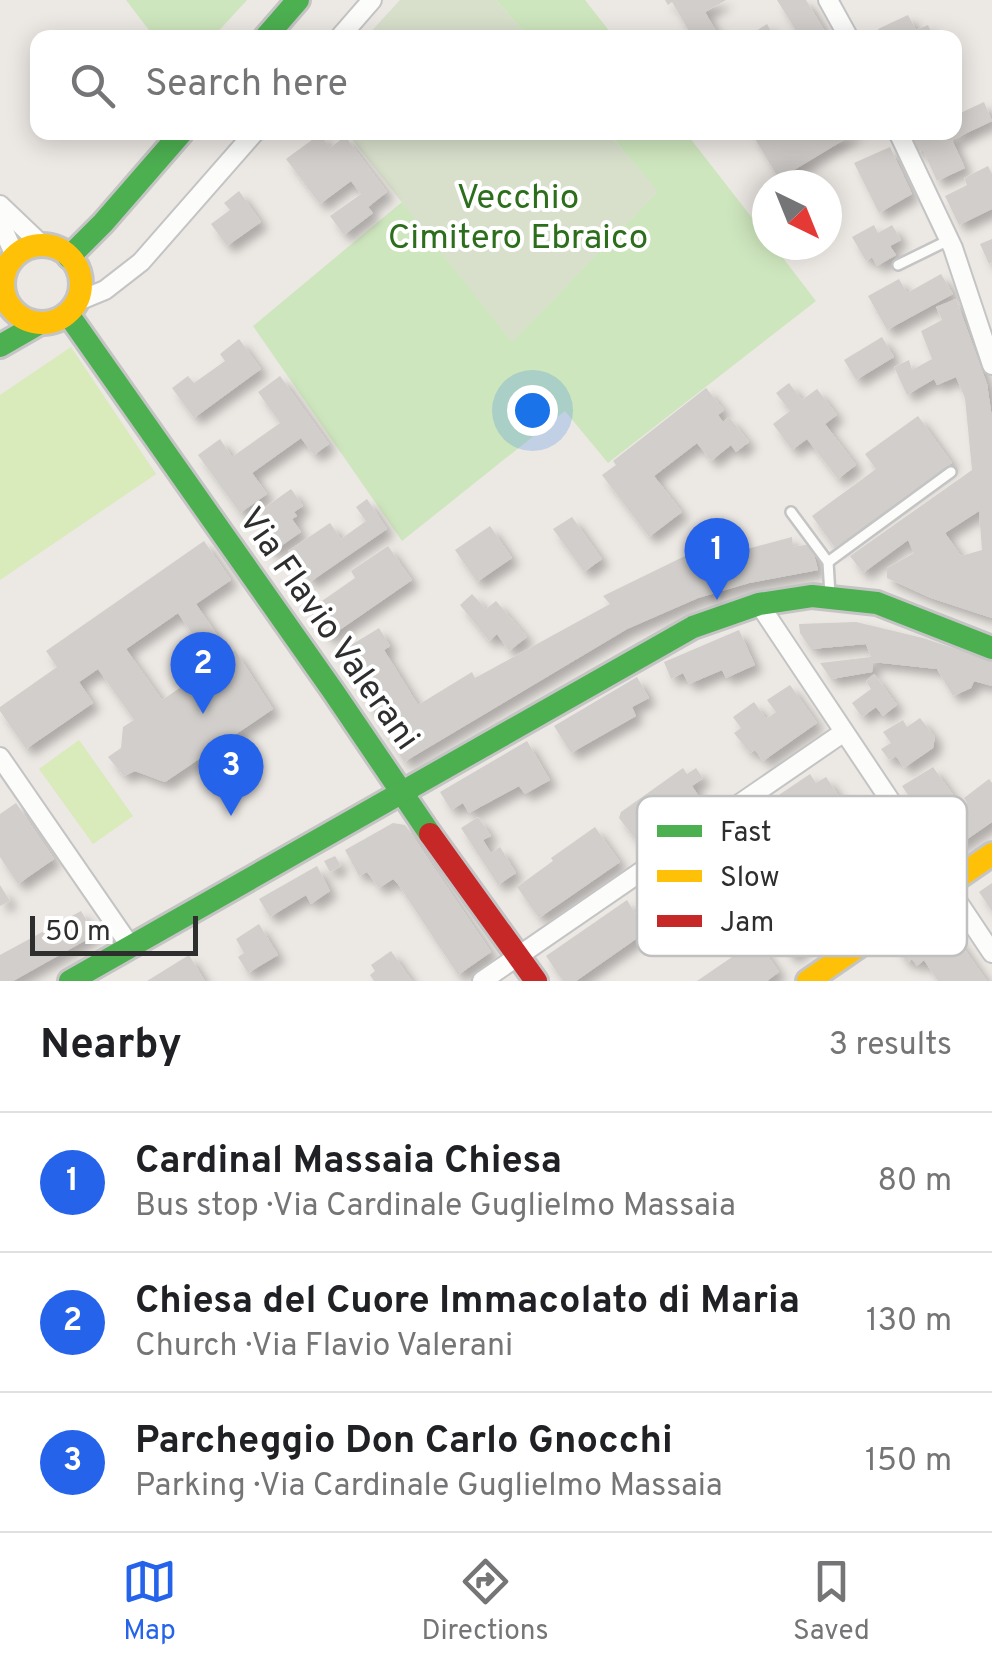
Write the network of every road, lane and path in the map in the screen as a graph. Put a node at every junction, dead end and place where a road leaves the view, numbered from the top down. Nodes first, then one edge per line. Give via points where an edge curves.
1 (298, 0) edge
2 (372, 0) edge
3 (828, 0) edge
4 (272, 30) edge
5 (346, 30) edge
6 (845, 30) edge
7 (175, 140) edge
8 (248, 140) edge
9 (902, 140) edge
10 (0, 206) edge
11 (0, 222) edge
12 (949, 240) junction
13 (43, 246) junction
14 (15, 256) junction
15 (69, 256) junction
16 (898, 266) dead end
17 (2, 292) edge
18 (72, 308) junction
19 (40, 323) junction
20 (0, 346) edge
21 (992, 365) edge
22 (951, 472) dead end
23 (791, 512) dead end
24 (828, 562) junction
25 (830, 598) junction
26 (759, 604) junction
27 (992, 648) edge
28 (844, 732) junction
29 (0, 757) edge
30 (400, 792) junction
31 (751, 796) edge
32 (887, 796) edge
33 (992, 854) edge
34 (967, 871) edge
35 (637, 874) edge
36 (967, 915) edge
37 (131, 946) junction
38 (992, 952) edge
39 (518, 956) junction
40 (844, 956) edge
41 (70, 981) edge
42 (482, 981) edge
43 (536, 981) edge
44 (808, 981) edge

1 - 4 main road
2 - 5 street
3 - 6 street
7 - 15 main road
8 - 18 street via 140,262
9 - 12 street
10 - 13 street
11 - 14 street
12 - 16 lane
12 - 21 street
13 - 14 main road
13 - 15 main road
14 - 17 main road
15 - 18 main road via 81,286
17 - 19 main road via 20,316
18 - 19 main road
18 - 30 main road, Via Flavio Valerani
19 - 20 main road
22 - 24 lane
23 - 24 lane
24 - 25 lane
25 - 26 main road
25 - 27 main road via 877,603
26 - 28 street
26 - 30 main road via 693,627
28 - 31 street
28 - 32 street
29 - 37 street
30 - 37 main road
30 - 39 main road, Via Flavio Valerani
33 - 34 main road
35 - 39 street
36 - 38 street
37 - 41 main road
39 - 42 street
39 - 43 main road, Via Flavio Valerani
40 - 44 main road

